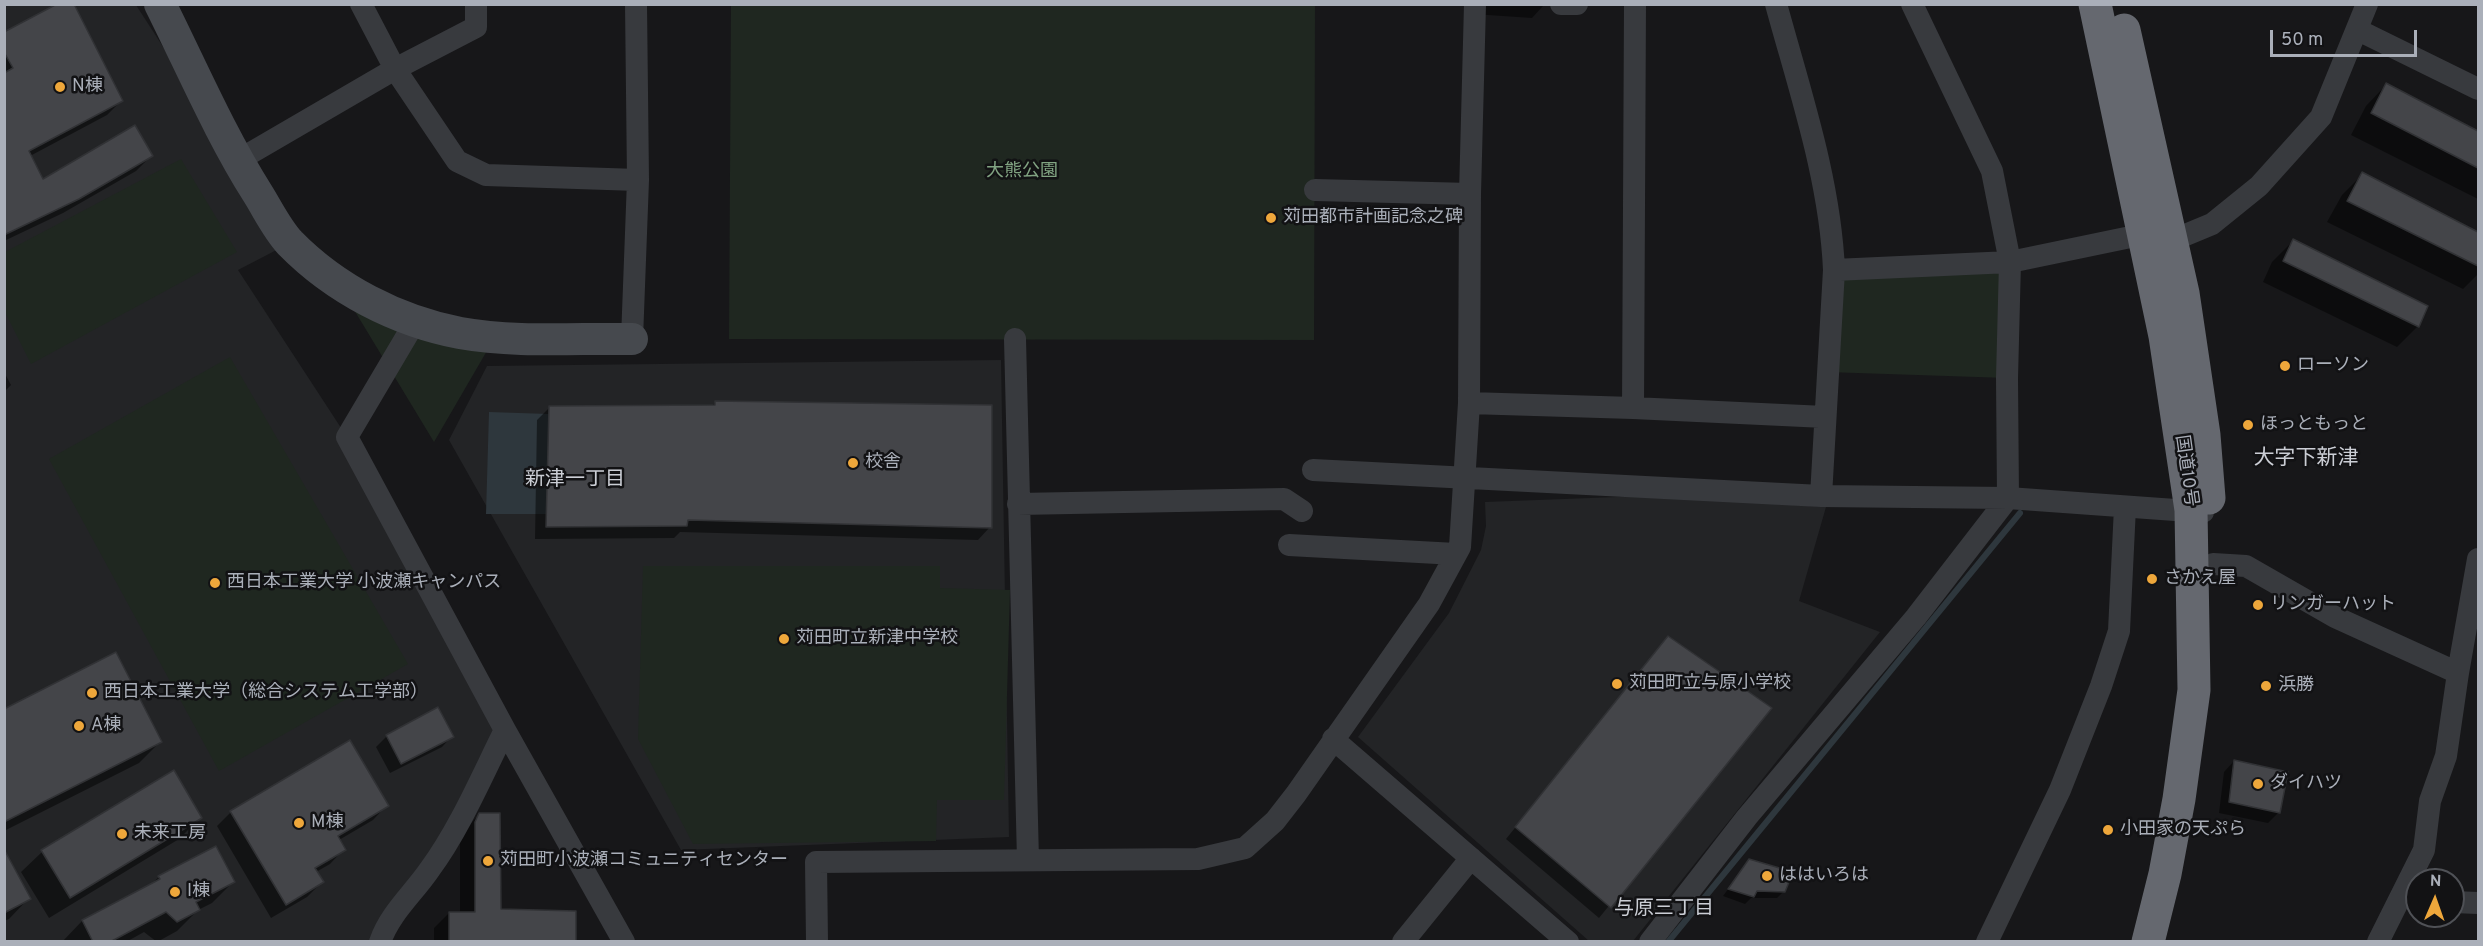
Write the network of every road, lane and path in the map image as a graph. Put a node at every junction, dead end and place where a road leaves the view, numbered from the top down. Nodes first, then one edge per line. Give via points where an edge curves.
1 (160, 4) edge
2 (361, 4) edge
3 (476, 4) edge
4 (636, 4) edge
5 (1475, 4) edge
6 (1561, 4) edge
7 (1577, 4) edge
8 (1635, 4) edge
9 (1776, 4) edge
10 (1912, 4) edge
11 (2095, 4) edge
12 (2118, 4) edge
13 (2367, 4) edge
14 (2358, 30) junction
15 (395, 69) junction
16 (2478, 89) edge
17 (237, 161) junction
18 (638, 180) junction
19 (1315, 190) dead end
20 (1470, 194) junction
21 (2158, 238) junction
22 (2010, 262) junction
23 (1834, 270) junction
24 (415, 322) junction
25 (633, 339) joint
26 (1015, 339) dead end
27 (1469, 403) junction
28 (1633, 408) junction
29 (1824, 417) junction
30 (1313, 470) dead end
31 (1463, 479) junction
32 (1821, 496) junction
33 (2008, 498) junction
34 (1018, 504) junction
35 (2125, 507) junction
36 (1302, 511) dead end
37 (2201, 511) junction
38 (1289, 545) dead end
39 (1456, 554) junction
40 (2478, 559) edge
41 (2213, 564) junction
42 (2458, 673) junction
43 (505, 730) junction
44 (1333, 739) junction
45 (1472, 858) junction
46 (1028, 860) junction
47 (2418, 868) edge
48 (2405, 905) edge
49 (380, 942) edge
50 (624, 942) edge
51 (817, 942) edge
52 (1403, 942) edge
53 (1568, 942) edge
54 (1650, 942) edge
55 (1987, 942) edge
56 (2148, 942) edge
57 (2170, 942) edge
58 (2378, 942) edge

1 - 17 street
2 - 15 street
3 - 15 street via 476,27
4 - 18 street
5 - 20 street
6 - 7 street
8 - 28 street
9 - 23 street via 1817,152 1833,232
10 - 22 street via 1992,171
11 - 21 highway, 国道10号
12 - 21 highway, 国道10号
13 - 14 street
14 - 16 street
14 - 21 street via 2320,117 2259,186 2212,224
15 - 17 street
15 - 18 street via 457,161 486,175
17 - 24 street via 290,243 339,285
18 - 25 street
19 - 20 street
20 - 27 street
21 - 22 street
21 - 37 highway, 国道10号 via 2165,336
22 - 23 street
22 - 33 street
23 - 29 street
24 - 25 street via 495,337
24 - 43 street via 346,437
26 - 34 street
27 - 28 street
27 - 31 street
28 - 29 street
29 - 32 street
30 - 31 street
31 - 32 street
31 - 39 street via 1460,547
32 - 33 street
33 - 35 street
33 - 54 street via 1916,618
34 - 36 street via 1284,499
34 - 46 street
35 - 37 street
35 - 55 street via 2119,631 2060,790
37 - 41 highway, 国道10号
37 - 56 highway, 国道10号 via 2194,690 2179,799
38 - 39 street
39 - 44 street via 1429,604
40 - 42 street
41 - 42 street via 2246,566 2335,617
41 - 57 highway, 国道10号 via 2214,624 2195,834
42 - 47 street via 2446,756 2430,801
43 - 49 street via 431,868 387,923
43 - 50 street
44 - 45 street
44 - 46 street via 1275,821 1245,848 1198,859
45 - 52 street
45 - 53 street
46 - 51 street via 816,862
48 - 58 street

